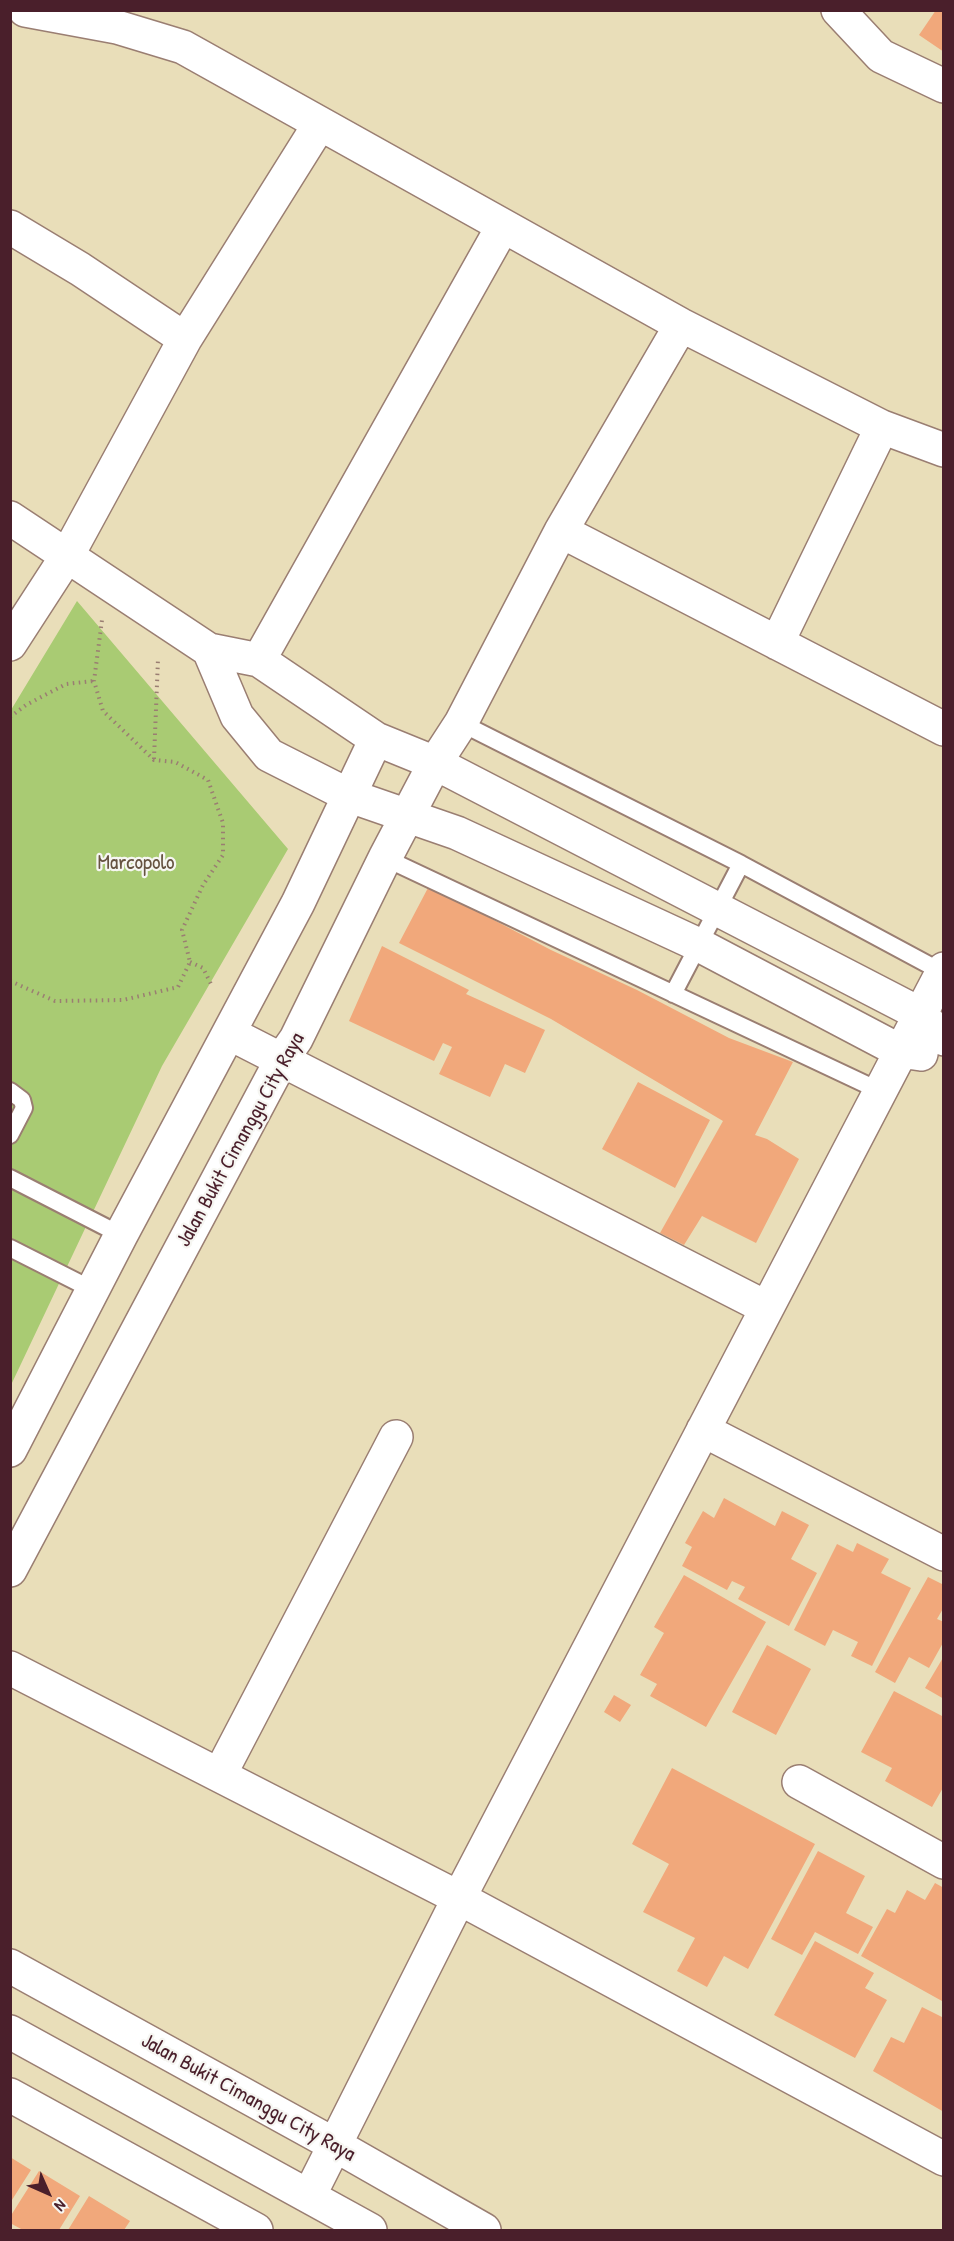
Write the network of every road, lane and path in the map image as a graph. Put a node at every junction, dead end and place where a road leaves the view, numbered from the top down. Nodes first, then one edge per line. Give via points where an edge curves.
1 (24, 10) edge
2 (838, 10) edge
3 (944, 86) edge
4 (319, 125) junction
5 (503, 226) junction
6 (10, 227) edge
7 (681, 326) junction
8 (185, 339) junction
9 (882, 428) junction
10 (944, 450) edge
11 (10, 518) edge
12 (561, 531) junction
13 (67, 556) junction
14 (125, 594) junction
15 (160, 618) junction
16 (777, 643) junction
17 (10, 644) edge
18 (209, 650) junction
19 (259, 660) junction
20 (94, 681) junction
21 (10, 717) edge
22 (461, 723) junction
23 (944, 729) edge
24 (376, 739) junction
25 (154, 760) junction
26 (435, 763) junction
27 (350, 796) junction
28 (408, 816) junction
29 (385, 858) junction
30 (741, 864) junction
31 (719, 909) junction
32 (699, 945) junction
33 (943, 971) edge
34 (10, 981) edge
35 (673, 994) junction
36 (920, 1014) junction
37 (229, 1033) junction
38 (944, 1040) edge
39 (900, 1051) junction
40 (944, 1056) edge
41 (282, 1059) junction
42 (10, 1091) edge
43 (880, 1091) junction
44 (10, 1135) edge
45 (10, 1178) edge
46 (121, 1235) junction
47 (10, 1248) edge
48 (93, 1290) junction
49 (766, 1308) junction
50 (703, 1430) junction
51 (396, 1437) dead end
52 (10, 1450) edge
53 (944, 1554) edge
54 (10, 1570) edge
55 (10, 1668) edge
56 (220, 1774) junction
57 (799, 1782) dead end
58 (944, 1862) edge
59 (459, 1898) junction
60 (10, 1966) edge
61 (10, 2032) edge
62 (10, 2095) edge
63 (335, 2145) junction
64 (944, 2159) edge
65 (309, 2196) junction
66 (256, 2230) edge
67 (370, 2230) edge
68 (484, 2230) edge

1 - 4 street via 117,27 183,47
2 - 3 street via 881,56
4 - 5 street
4 - 8 street
5 - 7 street
5 - 19 street
6 - 8 street
7 - 9 street
7 - 12 street, Jalan Bukit Cimanggu City Raya
8 - 13 street
9 - 10 street
9 - 16 street
11 - 13 street
12 - 16 street
12 - 22 street, Jalan Bukit Cimanggu City Raya
13 - 14 street
13 - 17 street
14 - 15 street
14 - 20 path via 103,612
15 - 18 street
15 - 25 path
16 - 23 street
18 - 19 street
18 - 27 street via 237,716 269,755
19 - 24 street
20 - 21 path via 66,684
20 - 25 path via 103,711
22 - 26 street, Jalan Bukit Cimanggu City Raya
22 - 30 lane
24 - 26 street
24 - 27 street
25 - 34 path via 176,762 208,780 223,823 223,855 203,885 182,930 190,962 178,987 123,1000 56,1001
26 - 28 street, Jalan Bukit Cimanggu City Raya
26 - 31 street
27 - 28 street
27 - 37 street
28 - 29 street, Jalan Bukit Cimanggu City Raya
28 - 32 street via 457,833
29 - 35 lane
29 - 41 street, Jalan Bukit Cimanggu City Raya via 296,1039
30 - 31 lane
30 - 33 lane
31 - 32 lane
31 - 36 street
32 - 35 lane
32 - 39 street
33 - 36 street
35 - 43 lane
36 - 38 street
36 - 39 street
37 - 41 street
37 - 46 street
39 - 40 street
39 - 43 street
41 - 49 street
41 - 54 street, Jalan Bukit Cimanggu City Raya
42 - 44 lane via 22,1100 24,1108
43 - 49 street
45 - 46 lane
46 - 48 street
47 - 48 lane
48 - 52 street
49 - 50 street
50 - 53 street
50 - 59 street
51 - 56 street
55 - 56 street
56 - 59 street
57 - 58 street
59 - 63 street
59 - 64 street
60 - 63 street, Jalan Bukit Cimanggu City Raya
61 - 65 street
62 - 66 street
63 - 65 street
63 - 68 street, Jalan Bukit Cimanggu City Raya
65 - 67 street

